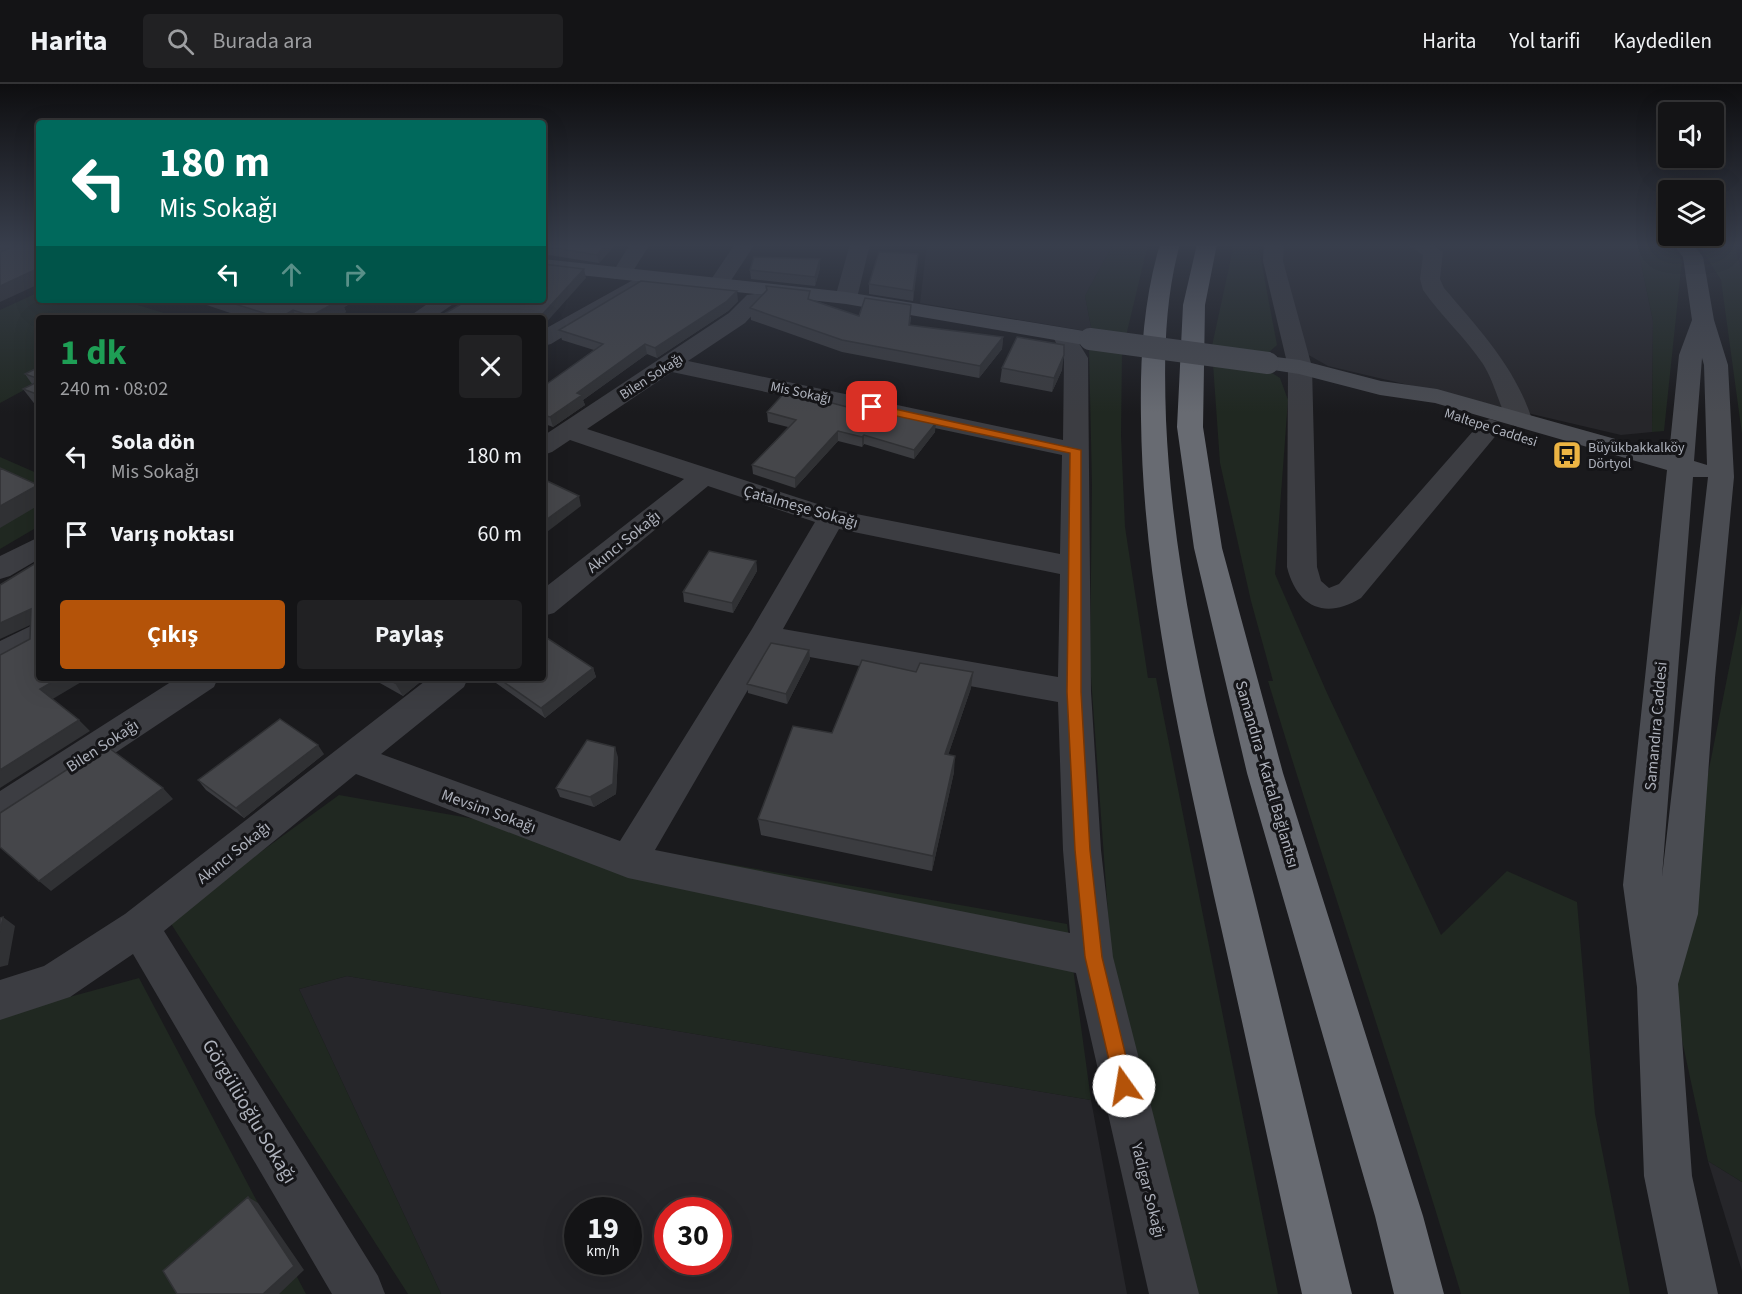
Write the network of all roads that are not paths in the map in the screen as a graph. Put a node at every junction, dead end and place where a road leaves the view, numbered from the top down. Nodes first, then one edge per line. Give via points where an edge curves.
1 (598, 300) edge
2 (755, 300) edge
3 (759, 300) edge
4 (860, 300) edge
5 (1156, 300) edge
6 (1195, 300) edge
7 (1283, 300) edge
8 (1442, 300) edge
9 (1700, 300) edge
10 (443, 303) edge
11 (423, 315) edge
12 (1703, 320) junction
13 (546, 337) edge
14 (1077, 338) junction
15 (668, 364) junction
16 (1300, 367) junction
17 (1380, 388) junction
18 (1519, 419) junction
19 (1490, 427) junction
20 (567, 431) junction
21 (546, 445) edge
22 (1075, 450) junction
23 (1679, 476) junction
24 (704, 477) junction
25 (1731, 491) edge
26 (831, 518) junction
27 (36, 548) edge
28 (1075, 567) junction
29 (0, 569) edge
30 (546, 603) edge
31 (36, 635) edge
32 (763, 637) junction
33 (0, 656) edge
34 (198, 681) edge
35 (448, 681) edge
36 (1074, 692) junction
37 (351, 758) junction
38 (0, 810) edge
39 (628, 861) junction
40 (139, 927) junction
41 (1093, 957) junction
42 (1658, 987) junction
43 (0, 1000) edge
44 (360, 1294) edge
45 (1174, 1294) edge
46 (1327, 1294) edge
47 (1419, 1294) edge
48 (1693, 1294) edge

1 - 13 street
2 - 15 street, Bilen Sokağı via 737,318
3 - 14 main road
4 - 14 main road
5 - 46 highway via 1152,452 1162,553 1188,697
6 - 47 highway, Samandıra - Kartal Bağlantısı via 1190,427 1208,548 1265,773
7 - 16 street
8 - 18 street via 1506,379
9 - 12 main road
10 - 11 street
12 - 23 main road, Samandıra Caddesi via 1691,354
12 - 25 main road, Samandıra Caddesi via 1716,365
14 - 16 main road, Maltepe Caddesi, bridge
14 - 22 street, Yadigar Sokağı
15 - 20 street, Bilen Sokağı
15 - 22 street, Mis Sokağı
16 - 17 main road, Maltepe Caddesi
16 - 19 street via 1302,567 1305,583 1314,594 1328,599 1350,591
17 - 18 main road, Maltepe Caddesi via 1437,396
17 - 19 main road, Maltepe Caddesi
18 - 23 main road, Maltepe Caddesi
19 - 23 main road, Maltepe Caddesi
20 - 21 street, Bilen Sokağı
20 - 24 street, Çatalmeşe Sokağı
22 - 28 street, Yadigar Sokağı
23 - 25 main road, Maltepe Caddesi
23 - 42 main road, Samandıra Caddesi via 1641,885
24 - 26 street, Çatalmeşe Sokağı
24 - 30 street, Akıncı Sokağı
25 - 42 main road, Samandıra Caddesi via 1678,914
26 - 28 street, Çatalmeşe Sokağı
26 - 32 street
27 - 29 street
28 - 36 street, Yadigar Sokağı
31 - 33 street
32 - 36 street
32 - 39 street
34 - 38 street, Bilen Sokağı
35 - 37 street, Akıncı Sokağı
36 - 41 street, Yadigar Sokağı via 1082,850
37 - 39 street, Mevsim Sokağı
37 - 40 street, Akıncı Sokağı
39 - 41 street, Mevsim Sokağı
40 - 43 street, Akıncı Sokağı via 55,983
40 - 44 street, Görgülüoğlu Sokağı
41 - 45 street, Yadigar Sokağı
42 - 48 main road, Samandıra Caddesi via 1668,1176

